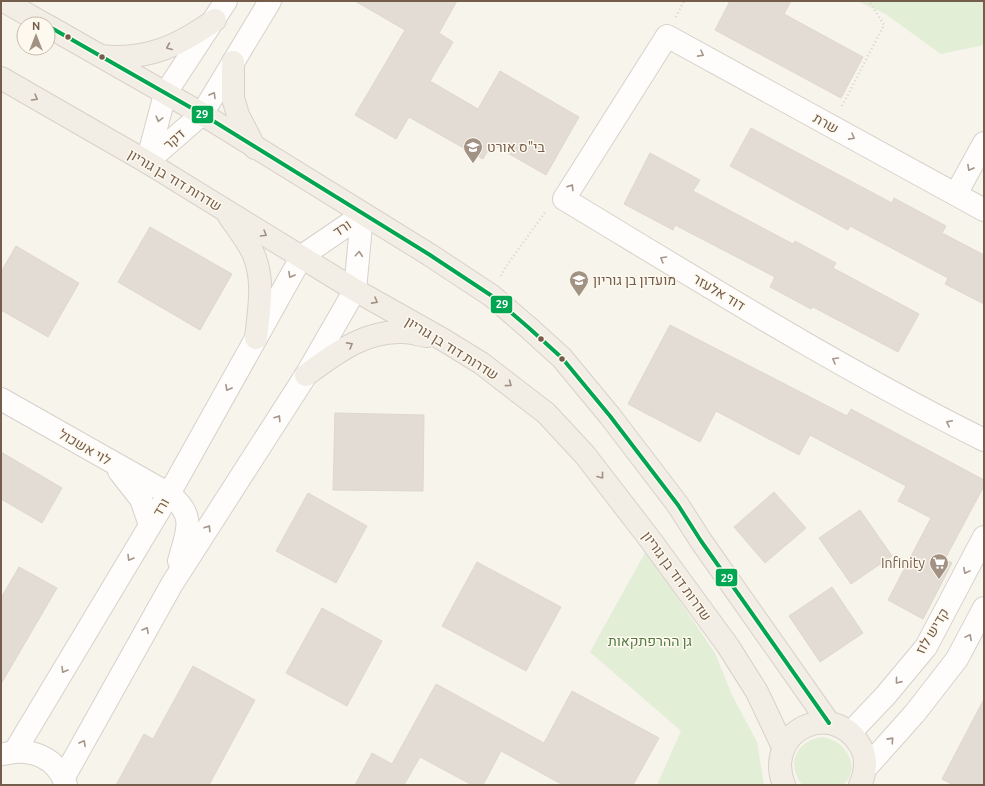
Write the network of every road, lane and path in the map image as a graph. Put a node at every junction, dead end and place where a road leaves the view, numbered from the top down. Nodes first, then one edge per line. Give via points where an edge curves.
1 (4, 1) edge
2 (226, 1) edge
3 (270, 1) edge
4 (869, 1) edge
5 (30, 16) edge
6 (215, 20) junction
7 (56, 31) edge
8 (98, 55) junction
9 (233, 62) junction
10 (1, 78) edge
11 (165, 94) junction
12 (202, 114) junction
13 (832, 126) junction
14 (984, 143) edge
15 (255, 148) junction
16 (147, 162) junction
17 (956, 194) junction
18 (564, 199) junction
19 (984, 210) edge
20 (227, 212) junction
21 (362, 214) junction
22 (302, 256) junction
23 (356, 290) junction
24 (492, 296) junction
25 (256, 338) junction
26 (442, 339) junction
27 (306, 375) junction
28 (1, 399) edge
29 (984, 440) edge
30 (114, 464) junction
31 (169, 494) junction
32 (150, 525) junction
33 (984, 537) edge
34 (172, 584) junction
35 (984, 608) edge
36 (829, 723) junction
37 (850, 733) junction
38 (783, 747) junction
39 (8, 753) edge
40 (862, 777) edge
41 (65, 781) edge
42 (784, 785) edge

1 - 5 main road
2 - 6 street, דקר
3 - 9 street, דקר
4 - 13 path via 884,25
6 -> 8 main road via 191,37 145,55 120,58
6 - 11 street, דקר
7 - 8 main road
8 - 11 main road
12 -> 9 street, דקר
9 - 15 main road via 233,98 238,115
10 -> 16 main road, שדרות דוד בן גוריון
11 - 12 main road
11 -> 16 street, דקר
12 - 15 main road
12 - 16 street, דקר
13 -> 17 street, שרת
18 -> 13 street, שרת via 667,36
14 -> 17 street
15 - 21 main road
16 - 20 main road, שדרות דוד בן גוריון
17 - 19 street, שרת
18 - 24 path via 548,207 505,268
29 -> 18 street, דוד אלעזר via 922,409 812,346
20 -> 22 main road, שדרות דוד בן גוריון
20 - 25 main road via 252,252 257,267 260,285
21 - 22 street, ורד
23 -> 21 street, ורד
21 - 24 main road
22 - 23 main road, שדרות דוד בן גוריון
22 -> 25 street, ורד
23 -> 26 main road, שדרות דוד בן גוריון
23 - 27 street, ורד
24 - 36 main road via 562,358 610,416 678,506
25 -> 31 street, ורד
27 -> 26 main road via 351,344 368,337 403,332
26 -> 38 main road, שדרות דוד בן גוריון via 481,363 546,413 585,455 650,538 728,646 757,692
34 -> 27 street, ורד
28 - 30 street, לוי אשכול
30 - 31 street, לוי אשכול
30 - 32 street via 141,499
31 - 32 street, ורד
31 - 34 street, לוי אשכול via 185,510 189,524
32 -> 39 street, ורד
33 -> 37 street, קדיש לוז via 926,647
41 -> 34 street, ורד
40 -> 35 street via 957,659
36 - 37 main road via 840,726
36 - 38 main road via 815,723 802,727
37 - 40 main road via 862,749
38 - 42 main road via 779,761
39 - 41 street via 30,751 44,756 55,765

